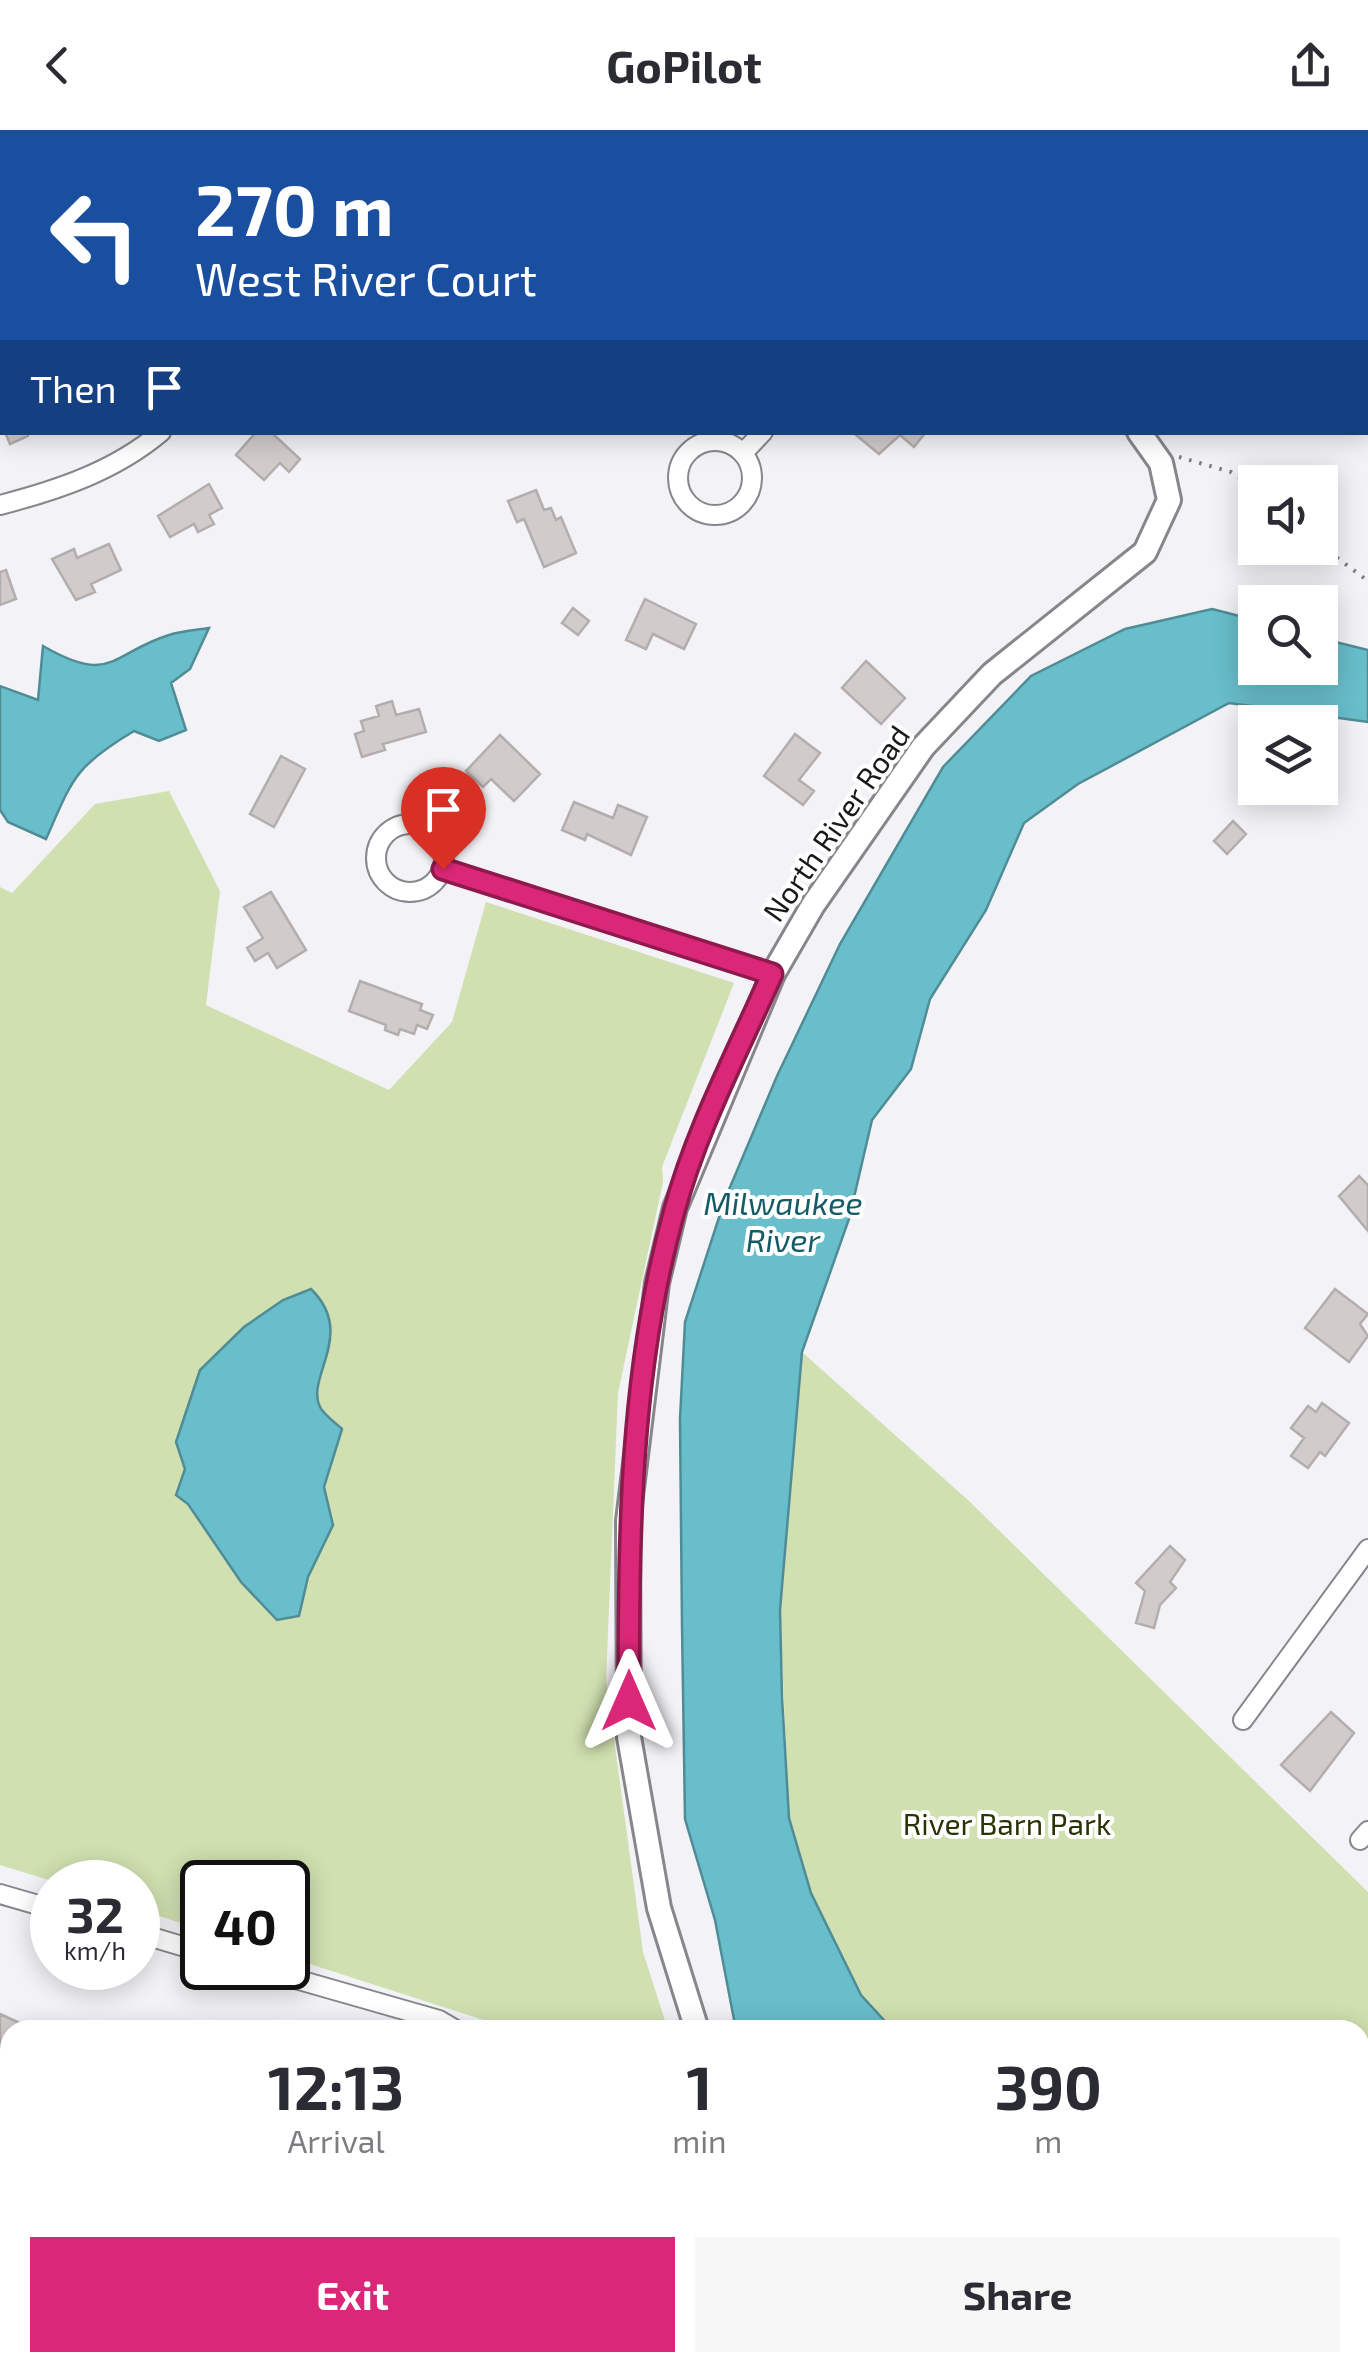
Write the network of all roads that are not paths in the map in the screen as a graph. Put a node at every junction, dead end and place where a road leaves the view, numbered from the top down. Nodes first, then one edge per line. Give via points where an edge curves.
1 (158, 435) edge
2 (760, 435) edge
3 (1149, 445) edge
4 (743, 453) junction
5 (0, 506) edge
6 (443, 869) dead end
7 (772, 974) junction
8 (1368, 1549) edge
9 (1243, 1720) dead end
10 (0, 1894) edge
11 (30, 1903) edge
12 (310, 1983) edge
13 (439, 2020) edge
14 (694, 2020) edge

1 - 5 street via 62,489
2 - 4 street
3 - 7 street, North River Road via 1168,500 1145,552 992,674 923,747
4 - 4 street via 722,441 699,444 682,461 682,496 713,515 737,508 752,476
6 - 7 street
7 - 14 street, North River Road via 674,1208 656,1283 628,1521 629,1737 658,1908
8 - 9 street
10 - 11 street
12 - 13 street

